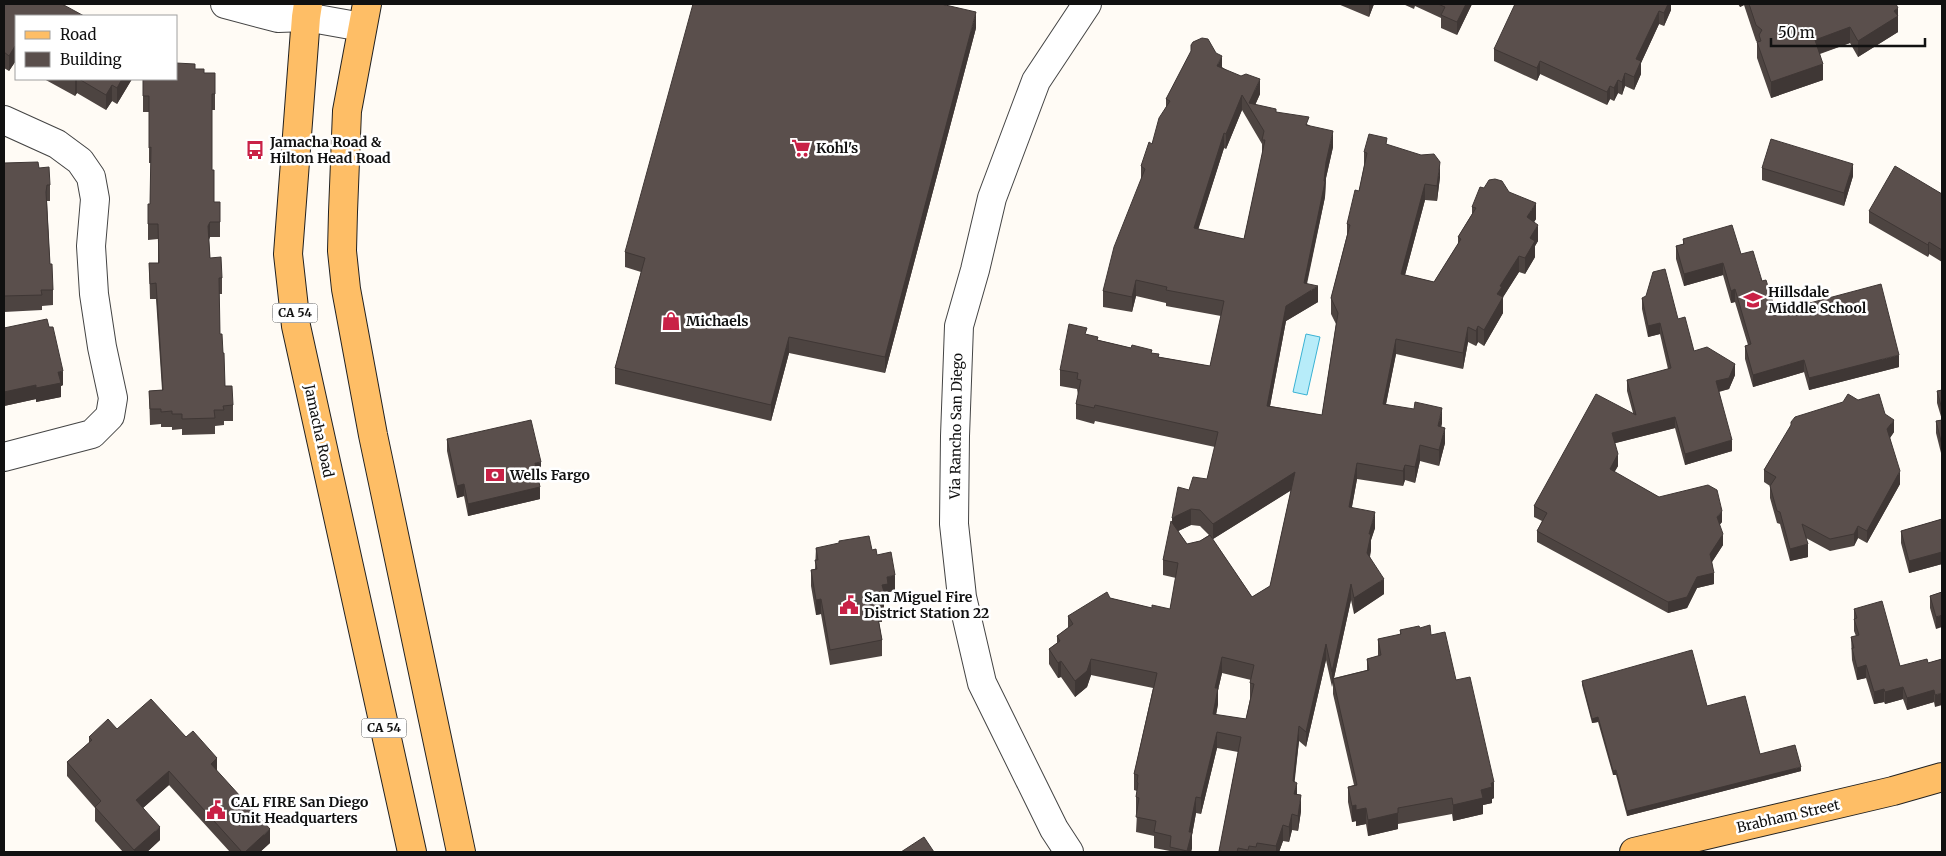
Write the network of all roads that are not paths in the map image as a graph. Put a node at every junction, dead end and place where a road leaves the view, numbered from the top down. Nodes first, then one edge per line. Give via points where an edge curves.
1 (225, 4) edge
2 (1087, 4) edge
3 (302, 8) edge
4 (365, 15) edge
5 (4, 120) edge
6 (4, 457) edge
7 (1942, 777) edge
8 (412, 852) edge
9 (461, 852) edge
10 (1069, 852) edge
11 (1634, 852) edge

1 - 3 street via 278,18
2 - 10 street, Via Rancho San Diego via 1036,81 992,198 959,326 955,436 954,524 962,597 982,683 1054,829
3 - 4 street
3 - 8 main road, Jamacha Road / CA 54 via 288,254 296,326
4 - 9 main road via 347,111 342,251 346,289 373,435
5 - 6 street via 57,144 80,160 91,177 95,199 91,246 94,294 113,398 110,416 92,434
7 - 11 main road, Brabham Street via 1893,792

